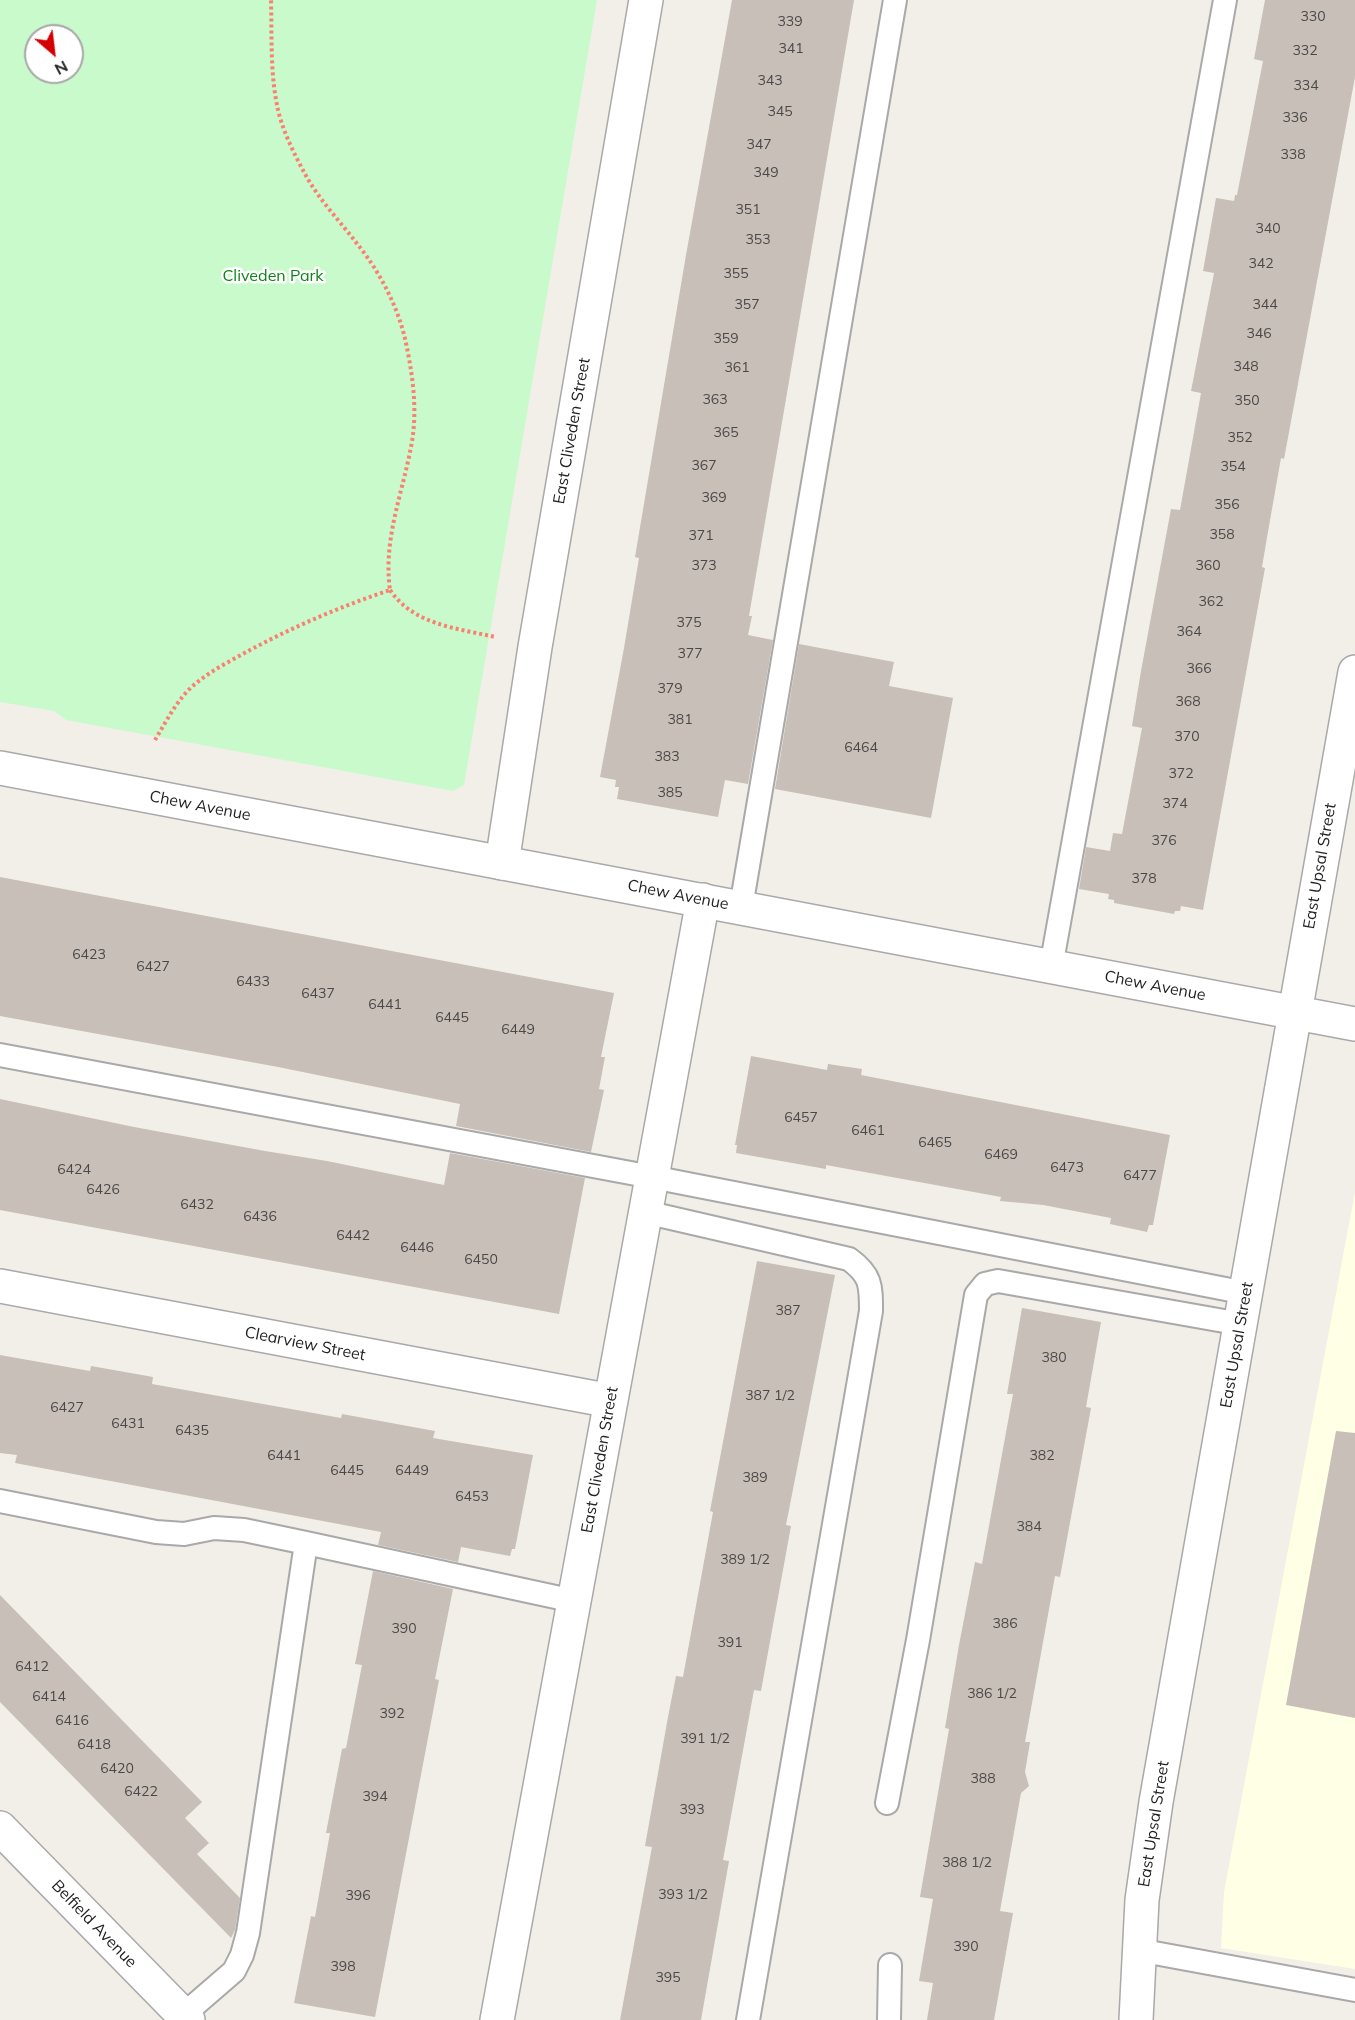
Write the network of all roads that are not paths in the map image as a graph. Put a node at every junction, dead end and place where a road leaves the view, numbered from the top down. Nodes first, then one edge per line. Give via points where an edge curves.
1 (646, 0) edge
2 (895, 0) edge
3 (1226, 0) edge
4 (1355, 672) edge
5 (0, 768) edge
6 (502, 862) junction
7 (703, 900) junction
8 (741, 907) junction
9 (1051, 967) junction
10 (1294, 1013) junction
11 (1355, 1024) edge
12 (0, 1055) edge
13 (652, 1178) junction
14 (645, 1212) junction
15 (0, 1286) edge
16 (1244, 1308) junction
17 (611, 1401) junction
18 (0, 1501) edge
19 (306, 1543) junction
20 (574, 1601) junction
21 (887, 1803) dead end
22 (0, 1828) edge
23 (1138, 1950) junction
24 (890, 1965) dead end
25 (1355, 1990) edge
26 (185, 2017) edge
27 (497, 2020) edge
28 (748, 2020) edge
29 (889, 2020) edge
30 (1136, 2020) edge

1 - 6 street, East Cliveden Street
2 - 8 lane
3 - 9 lane
4 - 10 street, East Upsal Street
5 - 6 street, Chew Avenue
6 - 7 street, Chew Avenue
7 - 8 street, Chew Avenue
7 - 13 street, East Cliveden Street
8 - 9 street, Chew Avenue
9 - 10 street, Chew Avenue
10 - 11 street, Chew Avenue
10 - 16 street, East Upsal Street
12 - 13 lane
13 - 14 street, East Cliveden Street
13 - 16 lane
14 - 17 street, East Cliveden Street
14 - 28 lane via 849,1259 863,1269 871,1285 872,1311
15 - 17 street, Clearview Street
16 - 21 lane via 998,1281 985,1284 976,1295
16 - 23 street, East Upsal Street via 1156,1802
17 - 20 street, East Cliveden Street
18 - 19 lane via 156,1532 244,1530
19 - 20 lane
19 - 26 lane via 248,1933 234,1971
20 - 27 street, East Cliveden Street
22 - 26 street, Belfield Avenue
23 - 25 lane
23 - 30 street, East Upsal Street
24 - 29 lane

